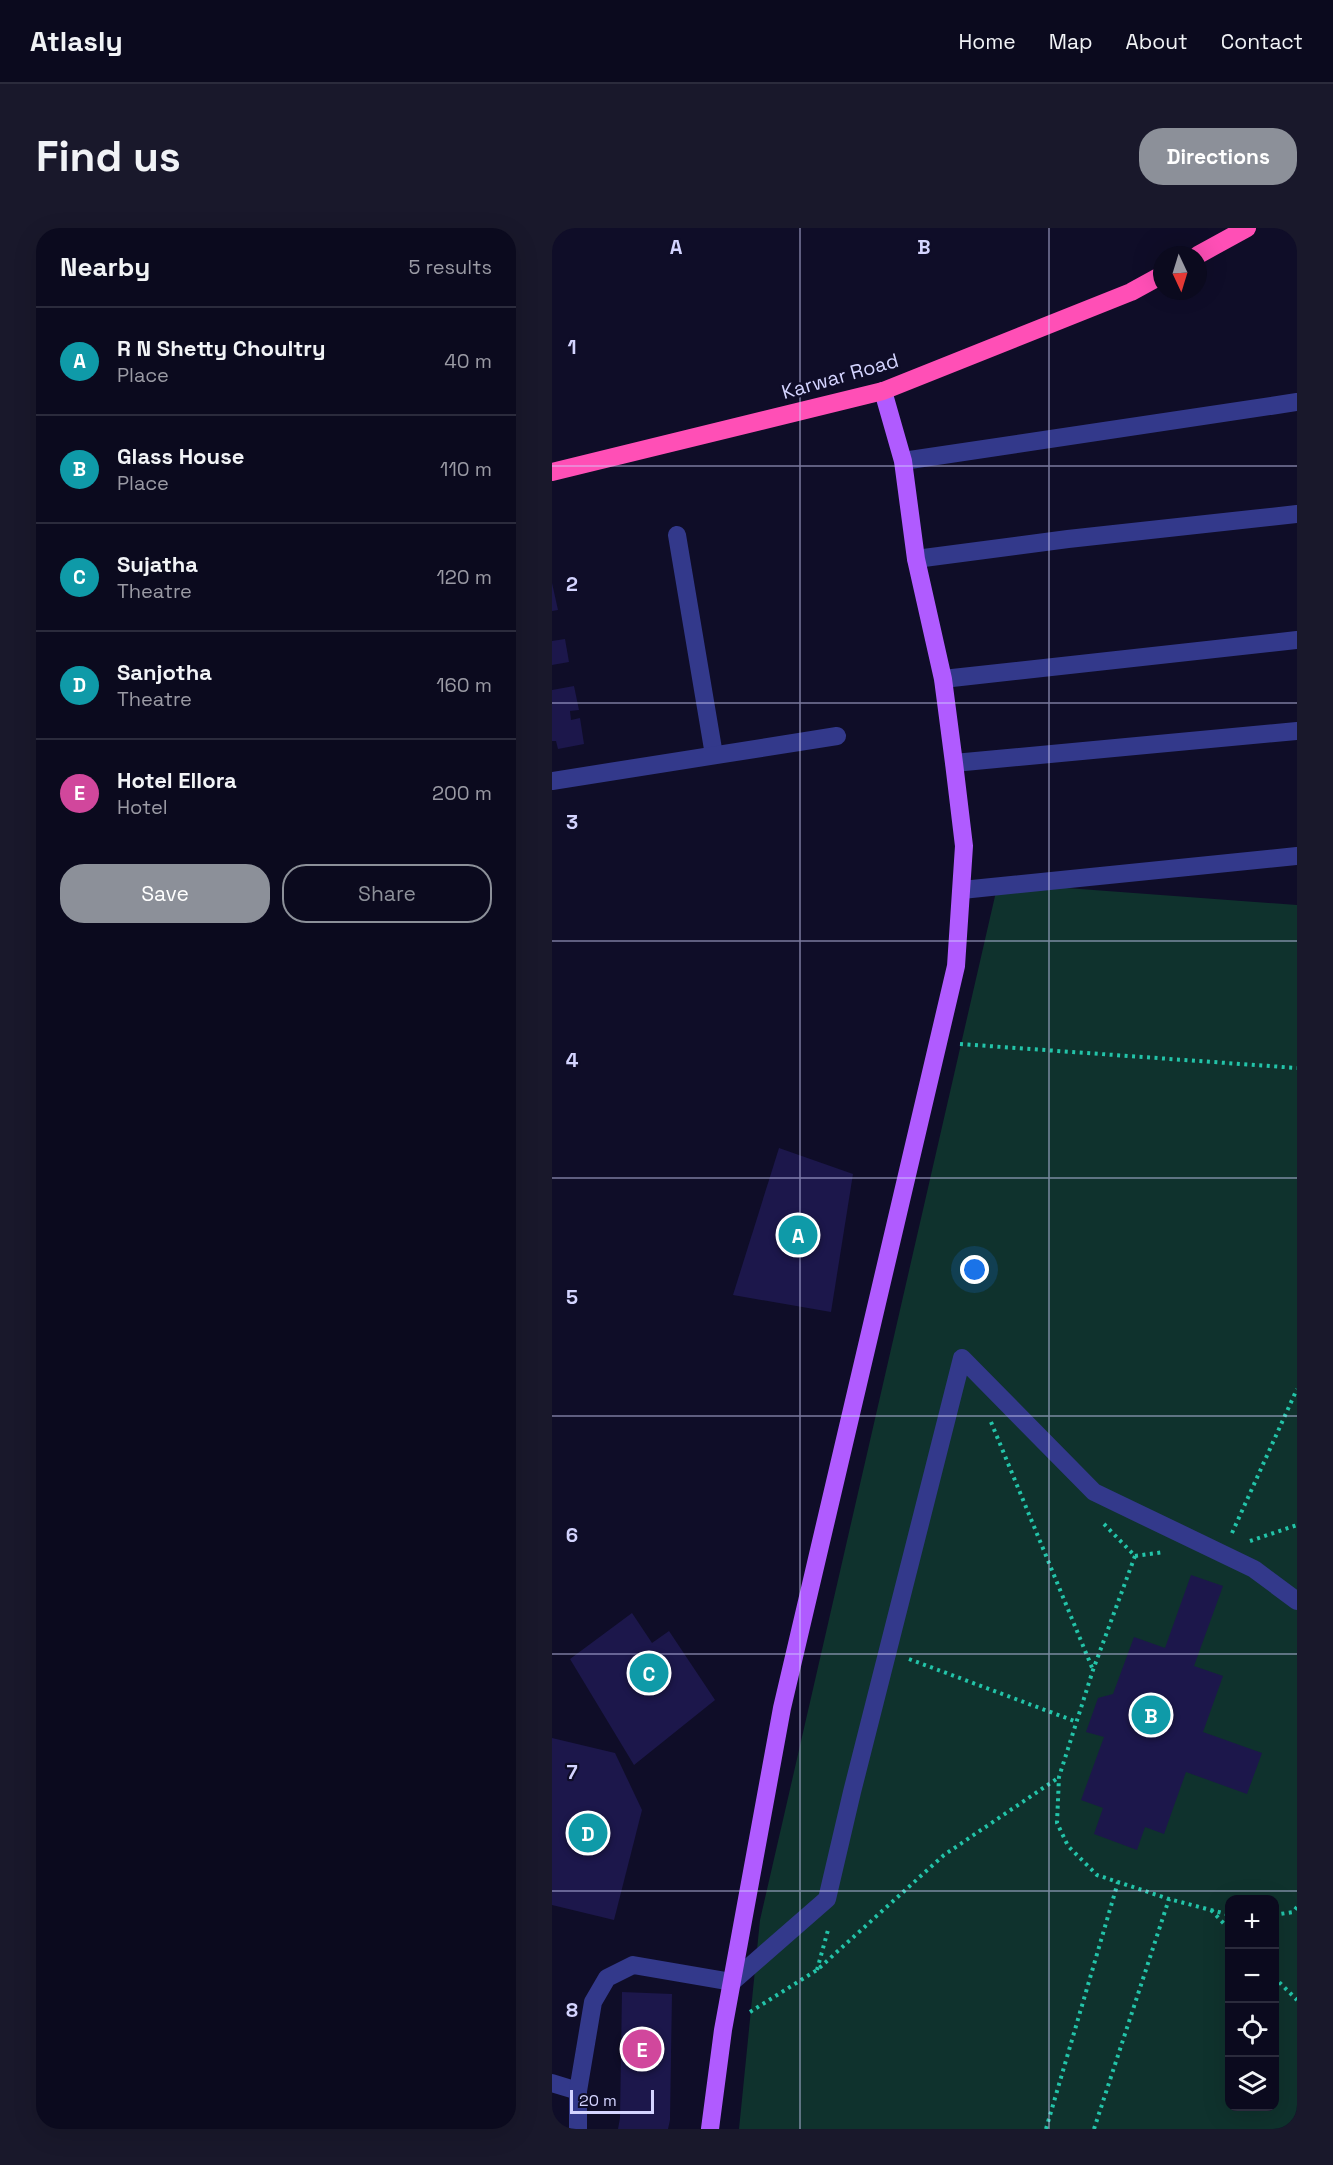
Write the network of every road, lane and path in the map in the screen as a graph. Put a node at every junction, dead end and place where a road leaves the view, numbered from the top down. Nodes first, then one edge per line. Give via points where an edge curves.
1 (1247, 228) edge
2 (1207, 250) edge
3 (1153, 280) edge
4 (883, 390) junction
5 (1297, 402) edge
6 (903, 461) junction
7 (552, 472) edge
8 (1297, 514) edge
9 (677, 535) dead end
10 (916, 559) junction
11 (1297, 640) edge
12 (943, 679) junction
13 (1297, 731) edge
14 (837, 736) dead end
15 (714, 755) junction
16 (954, 763) junction
17 (552, 781) edge
18 (1297, 856) edge
19 (962, 890) junction
20 (938, 1043) junction
21 (1297, 1068) edge
22 (1297, 1389) edge
23 (991, 1421) dead end
24 (1103, 1523) dead end
25 (1297, 1525) edge
26 (1228, 1540) dead end
27 (1249, 1541) dead end
28 (1297, 1601) edge
29 (900, 1656) dead end
30 (1093, 1670) junction
31 (1077, 1722) junction
32 (1059, 1777) junction
33 (1118, 1882) junction
34 (1168, 1899) junction
35 (1297, 1907) edge
36 (1211, 1910) junction
37 (1225, 1914) edge
38 (1279, 1914) edge
39 (829, 1925) dead end
40 (1225, 1925) edge
41 (817, 1970) junction
42 (1279, 1981) edge
43 (732, 1982) junction
44 (1297, 2000) edge
45 (723, 2030) junction
46 (552, 2083) edge
47 (578, 2091) junction
48 (578, 2129) edge
49 (710, 2129) edge
50 (1046, 2129) edge
51 (1094, 2129) edge

1 - 2 highway
3 - 4 highway, Karwar Road
4 - 6 main road
4 - 7 highway, Karwar Road
5 - 6 street
6 - 10 main road
8 - 10 street
9 - 15 street
10 - 12 main road
11 - 12 street
12 - 16 main road
13 - 16 street
14 - 15 street
15 - 17 street
16 - 19 main road via 964,846
18 - 19 street
19 - 20 main road via 956,966
20 - 21 path
20 - 43 main road via 782,1708
22 - 26 path
23 - 30 path
24 - 30 path via 1135,1556
25 - 27 path
28 - 43 street via 1254,1569 1094,1492 963,1358 827,1899
29 - 31 path
30 - 31 path
31 - 32 path
32 - 33 path via 1057,1823 1068,1846 1097,1875
32 - 41 path via 944,1855
33 - 34 path
33 - 50 path
34 - 36 path
34 - 51 path
35 - 38 path via 1293,1912
36 - 37 path
36 - 40 path
39 - 41 path
41 - 45 path
42 - 44 path
43 - 45 main road
43 - 47 street via 633,1965 607,1978 593,2002
45 - 49 main road
46 - 47 street
47 - 48 street

